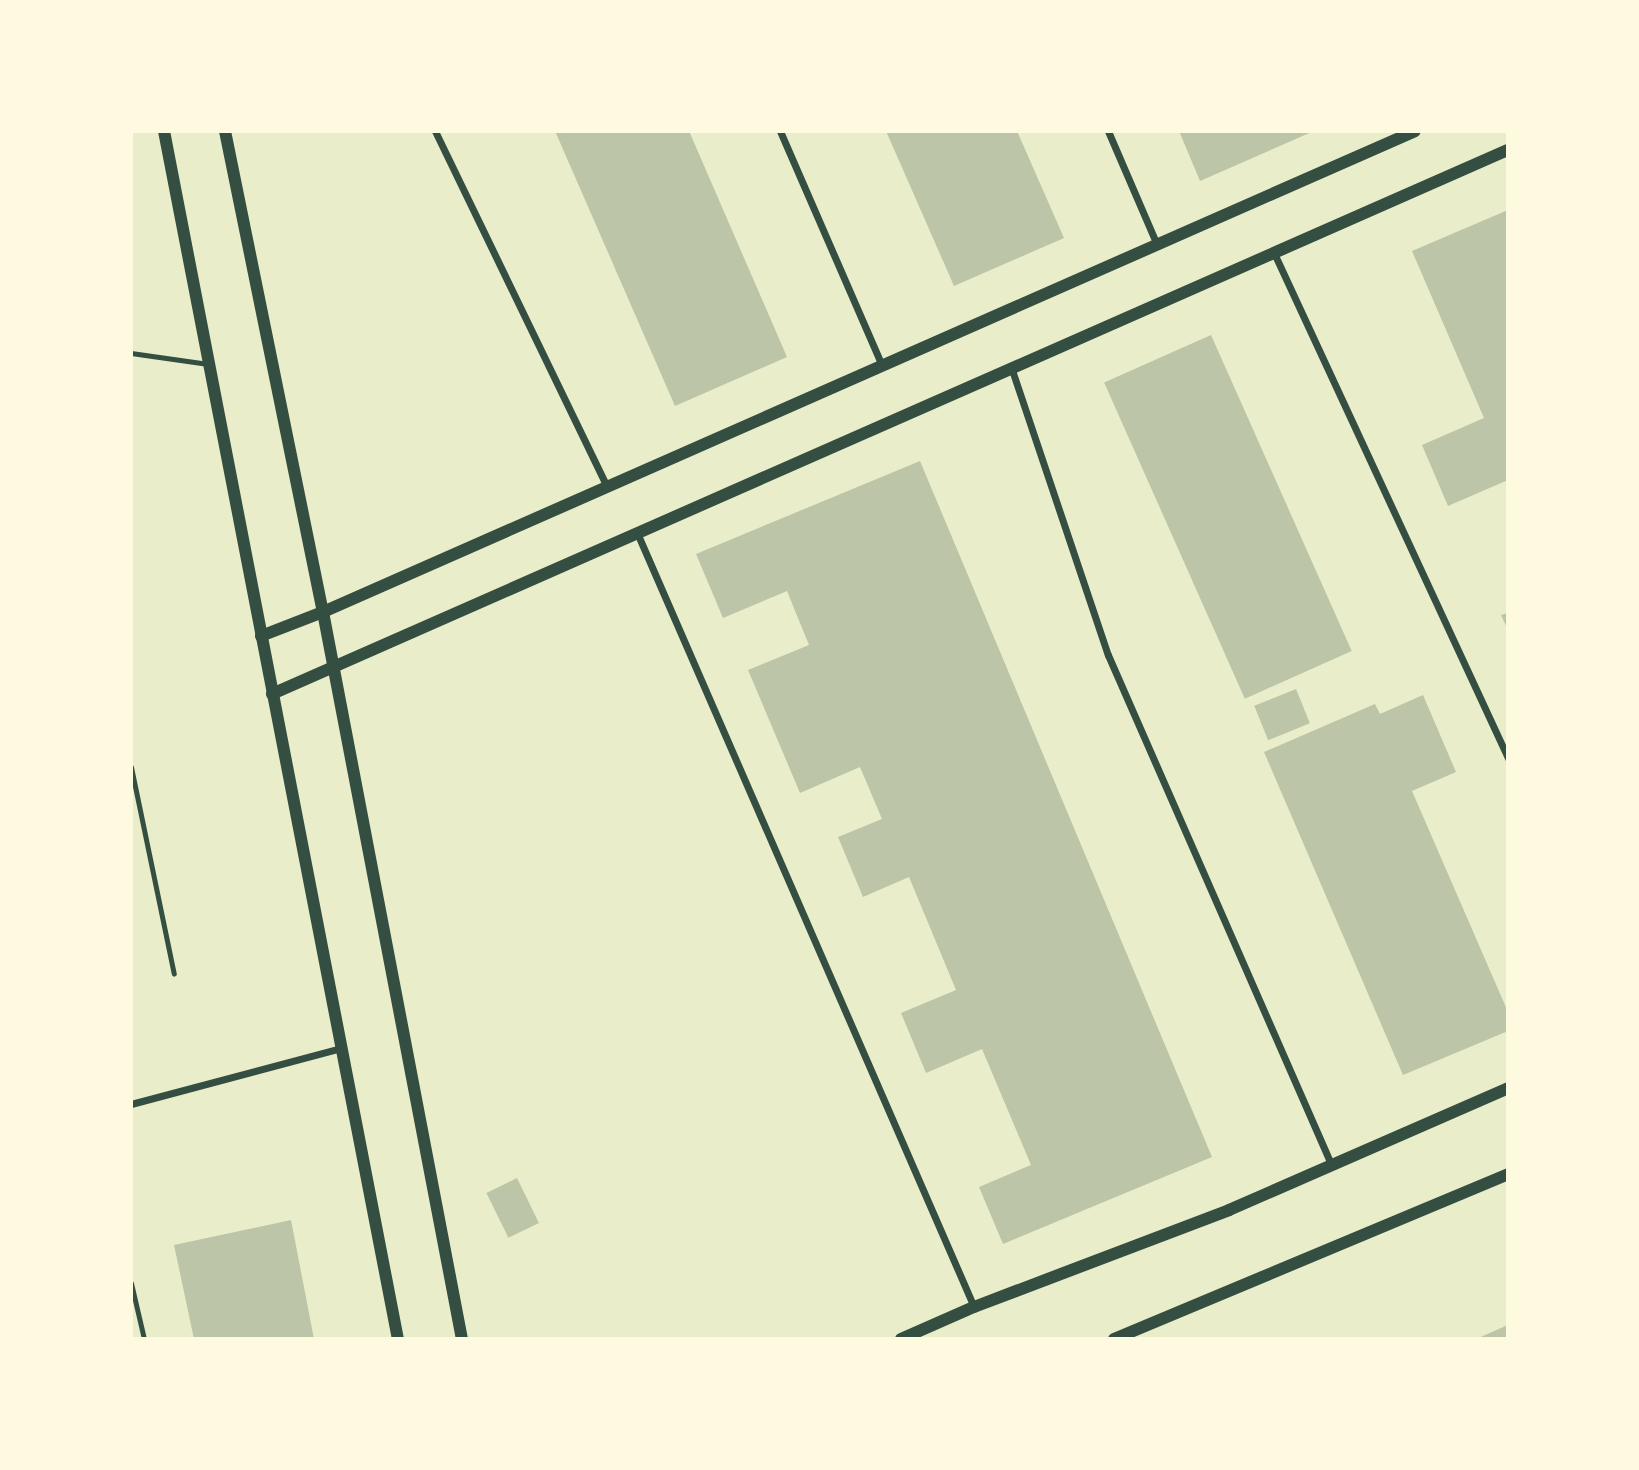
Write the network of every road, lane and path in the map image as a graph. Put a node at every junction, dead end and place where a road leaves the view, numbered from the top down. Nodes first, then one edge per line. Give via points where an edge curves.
1 (164, 131) edge
2 (225, 131) edge
3 (435, 131) edge
4 (780, 131) edge
5 (1108, 131) edge
6 (1415, 131) edge
7 (1508, 150) edge
8 (1157, 245) junction
9 (1274, 253) junction
10 (131, 353) edge
11 (208, 364) junction
12 (882, 366) junction
13 (1012, 370) junction
14 (607, 487) junction
15 (638, 534) junction
16 (323, 612) junction
17 (261, 636) junction
18 (334, 669) junction
19 (272, 694) junction
20 (1508, 758) edge
21 (131, 767) edge
22 (174, 974) dead end
23 (342, 1048) junction
24 (1508, 1088) edge
25 (131, 1104) edge
26 (1331, 1164) junction
27 (1508, 1174) edge
28 (131, 1283) edge
29 (974, 1307) junction
30 (144, 1339) edge
31 (398, 1339) edge
32 (462, 1339) edge
33 (901, 1339) edge
34 (1114, 1339) edge

1 - 11 street
2 - 16 street
3 - 14 street
4 - 12 street
5 - 8 street
6 - 8 street
7 - 9 street
8 - 12 street
9 - 13 street
9 - 20 street
10 - 11 lane
11 - 17 street
12 - 14 street
13 - 15 street
13 - 26 street via 1108,655
14 - 16 street
15 - 18 street
15 - 29 street
16 - 17 street
16 - 18 street
17 - 19 street
18 - 19 street
18 - 32 street
19 - 23 street
21 - 22 lane
23 - 25 street
23 - 31 street
24 - 26 street
26 - 29 street via 1229,1210
27 - 34 street
28 - 30 lane
29 - 33 street

